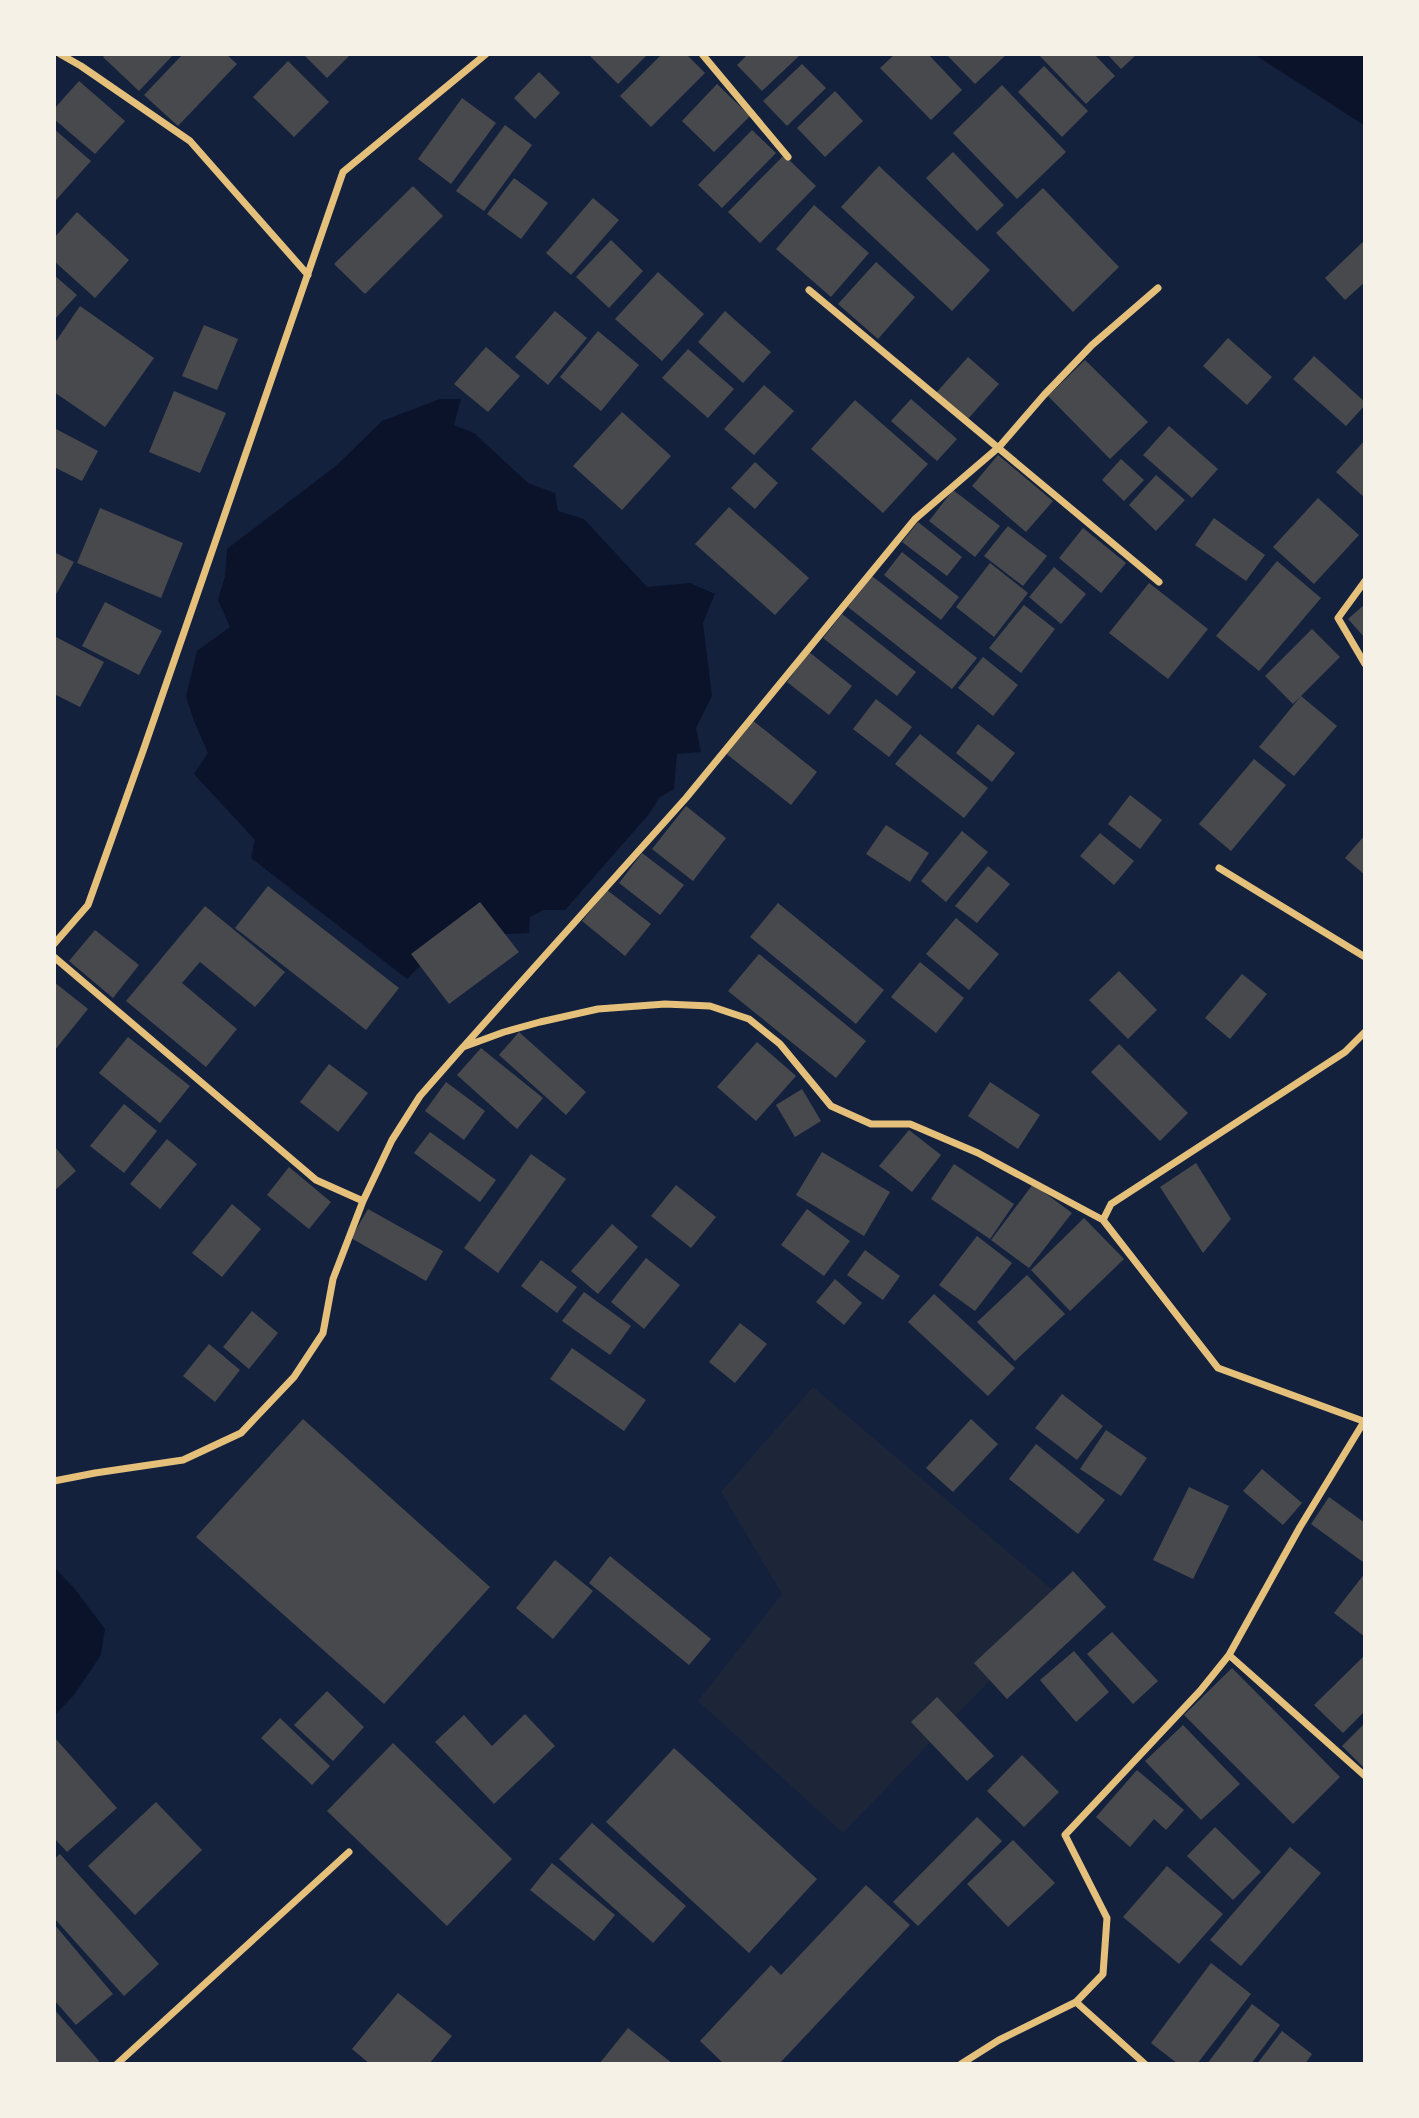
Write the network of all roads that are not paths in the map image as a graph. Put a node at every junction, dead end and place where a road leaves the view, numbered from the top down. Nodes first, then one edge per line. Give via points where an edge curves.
1 (60, 54) edge
2 (486, 54) edge
3 (702, 54) edge
4 (788, 157) dead end
5 (308, 275) junction
6 (1158, 288) dead end
7 (809, 290) dead end
8 (999, 447) junction
9 (1365, 581) edge
10 (1159, 582) dead end
11 (1365, 664) edge
12 (1219, 868) dead end
13 (54, 944) edge
14 (54, 957) edge
15 (1365, 957) edge
16 (1365, 1032) edge
17 (463, 1047) junction
18 (363, 1201) junction
19 (1103, 1220) junction
20 (1364, 1421) edge
21 (54, 1481) edge
22 (1229, 1655) junction
23 (1365, 1776) edge
24 (349, 1852) dead end
25 (1076, 2002) junction
26 (117, 2064) edge
27 (961, 2064) edge
28 (1145, 2064) edge

1 - 5 street via 190,141
2 - 5 street via 343,172
3 - 4 street
5 - 13 street via 88,905
6 - 8 street via 1092,345
7 - 8 street
8 - 10 street
8 - 17 street via 915,519 686,798
9 - 11 street via 1338,618
12 - 15 street
14 - 18 street via 316,1180
16 - 19 street via 1345,1052 1111,1204
17 - 18 street via 420,1096 392,1140
17 - 19 street via 598,1009 710,1006 749,1020 780,1044 831,1106 870,1124 909,1124 978,1153
18 - 21 street via 333,1279 323,1333 294,1377 241,1433 183,1460
19 - 20 street via 1218,1368
20 - 22 street
22 - 23 street
22 - 25 street via 1065,1835 1107,1919 1103,1974
24 - 26 street
25 - 27 street
25 - 28 street

